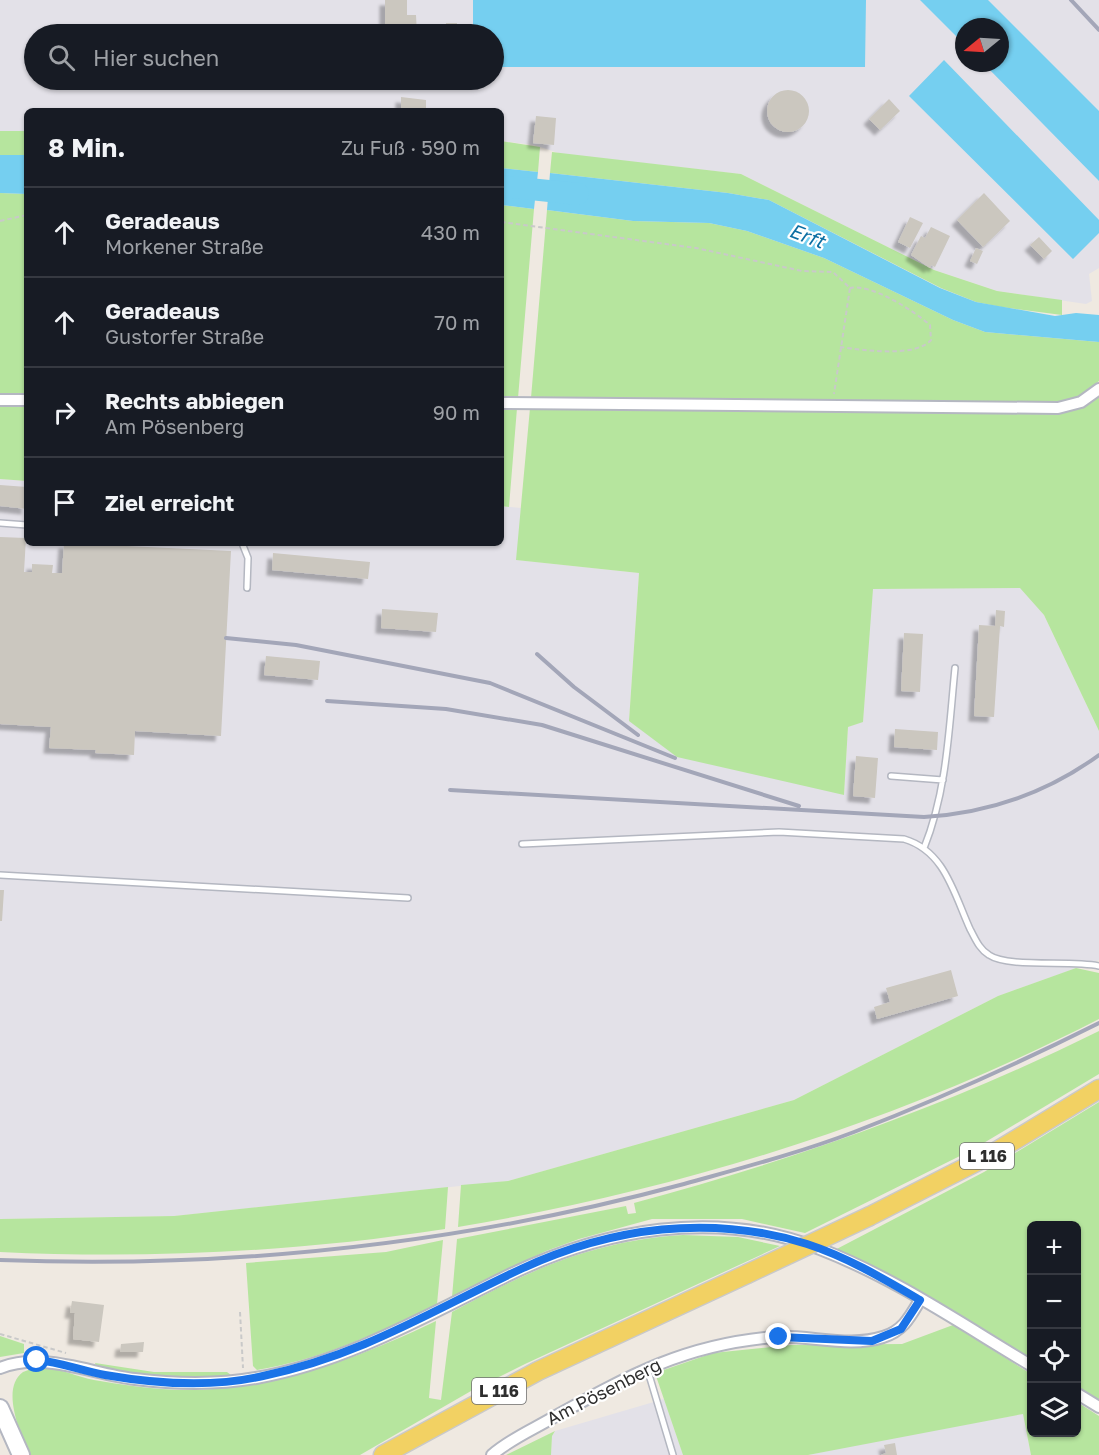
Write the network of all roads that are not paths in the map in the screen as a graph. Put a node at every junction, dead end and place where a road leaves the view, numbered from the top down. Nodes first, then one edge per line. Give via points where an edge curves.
1 (1099, 389) edge
2 (0, 400) edge
3 (24, 400) edge
4 (504, 403) edge
5 (0, 523) edge
6 (24, 525) edge
7 (244, 546) edge
8 (247, 588) dead end
9 (955, 668) dead end
10 (891, 776) dead end
11 (943, 780) junction
12 (522, 844) dead end
13 (924, 848) junction
14 (0, 875) edge
15 (408, 898) dead end
16 (1099, 966) edge
17 (1099, 1089) edge
18 (920, 1300) junction
19 (1027, 1363) edge
20 (0, 1368) edge
21 (647, 1368) junction
22 (1081, 1396) edge
23 (1099, 1407) edge
24 (0, 1408) edge
25 (21, 1455) edge
26 (383, 1455) edge
27 (492, 1455) edge
28 (673, 1455) edge

1 - 4 street via 1081,402 1058,408
2 - 3 street
5 - 6 lane
7 - 8 lane via 248,555
9 - 11 lane
10 - 11 lane
11 - 13 lane
12 - 13 lane via 788,832 893,837
13 - 16 lane via 944,870 976,941 989,955 1005,961
14 - 15 lane
17 - 26 main road, L 116, bridge via 992,1154 870,1216 538,1371
18 - 19 street
18 - 20 street via 807,1244 711,1227 649,1230 608,1238 522,1269 358,1349 264,1376 182,1383 120,1377 42,1361
18 - 21 street, Am Pösenberg via 901,1329 872,1341 799,1336 750,1340 696,1350
21 - 27 street, Am Pösenberg
21 - 28 lane
22 - 23 street
24 - 25 main road

